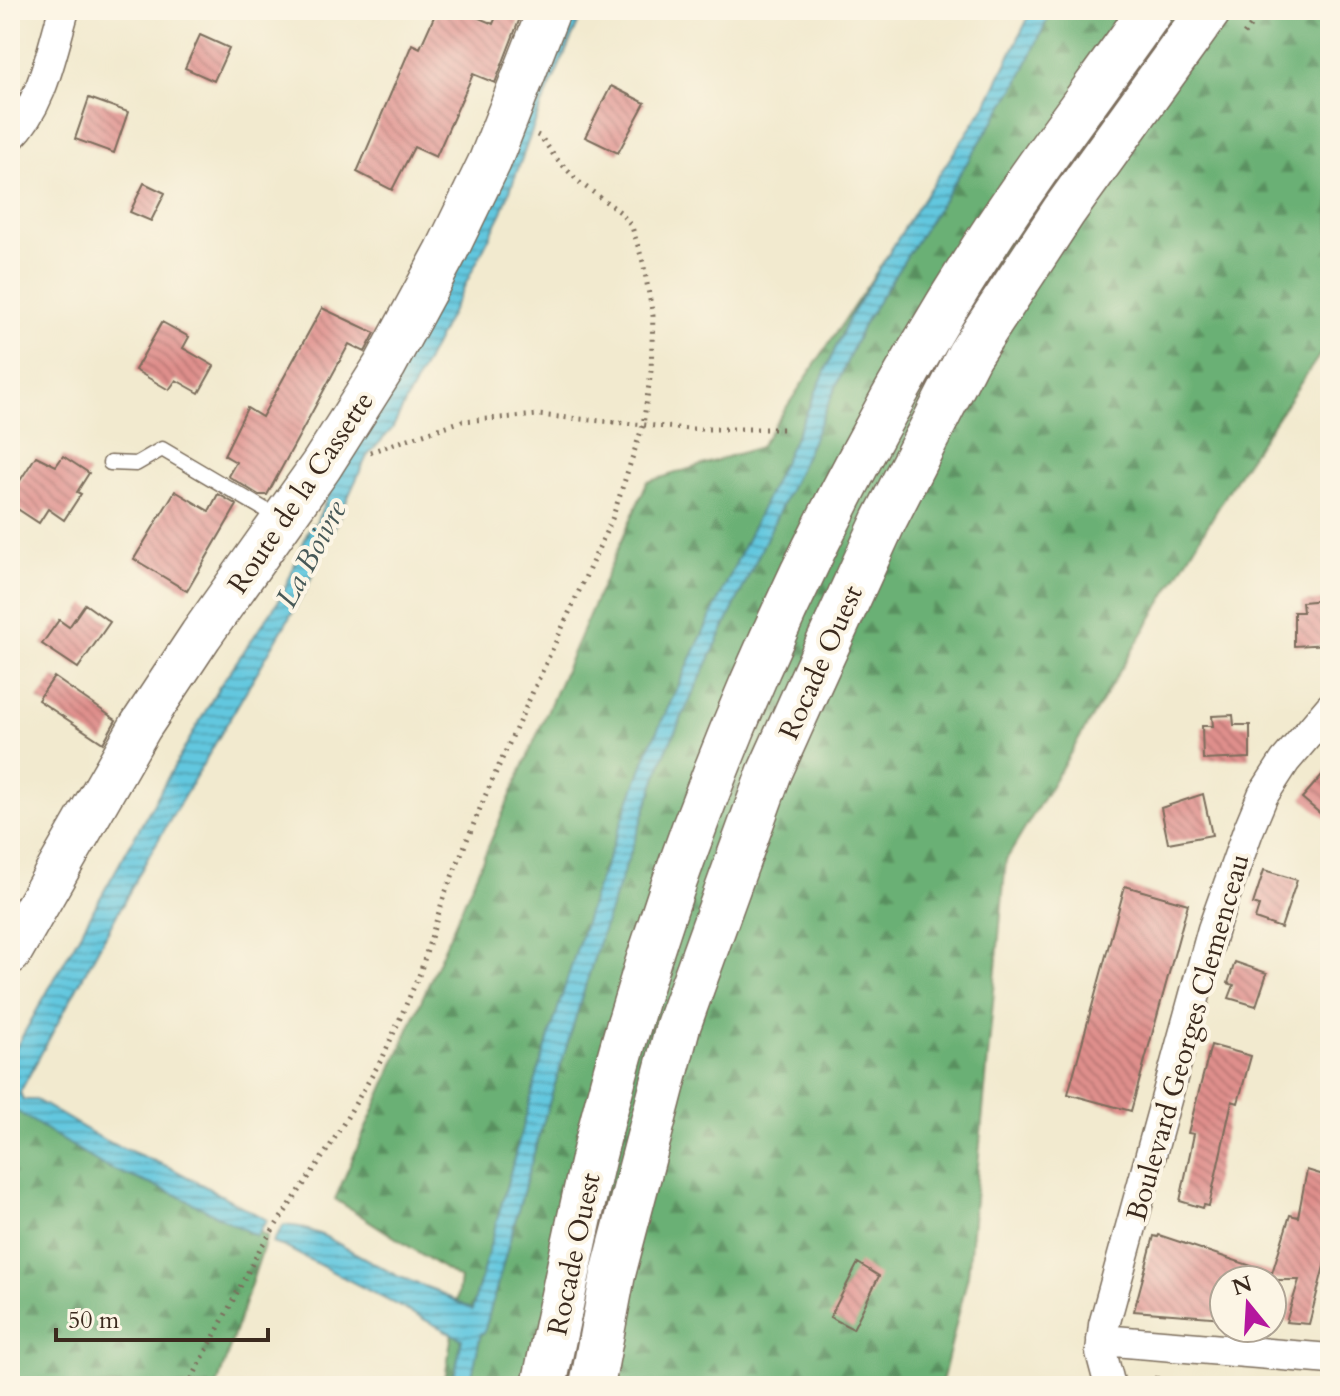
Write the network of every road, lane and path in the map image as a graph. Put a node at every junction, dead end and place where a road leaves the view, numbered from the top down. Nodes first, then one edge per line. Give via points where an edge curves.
1 (64, 10) edge
2 (549, 10) edge
3 (1151, 10) edge
4 (1263, 10) edge
5 (1226, 22) edge
6 (10, 137) edge
7 (541, 137) dead end
8 (643, 425) junction
9 (787, 429) dead end
10 (376, 451) dead end
11 (110, 463) dead end
12 (282, 520) junction
13 (1330, 708) edge
14 (10, 953) edge
15 (1102, 1340) junction
16 (1327, 1350) edge
17 (188, 1386) edge
18 (544, 1386) edge
19 (592, 1386) edge
20 (1110, 1386) edge

1 - 6 street via 39,93
2 - 12 street, Route de la Cassette via 490,161 446,252 385,365
3 - 18 main road, Rocade Ouest via 1031,177 943,314 866,448 779,621 694,832 648,968 595,1153
4 - 5 path
5 - 19 main road, Rocade Ouest via 1064,211 969,355 884,521 769,774 678,1026 613,1274
7 - 8 path via 579,182 632,227 653,316
8 - 9 path
8 - 10 path via 538,415 462,421
8 - 17 path via 612,519 486,794 383,1057 261,1247
11 - 12 lane via 136,464 162,449
12 - 14 street, Route de la Cassette via 140,727
13 - 15 street, Boulevard Georges Clemenceau via 1285,761 1248,831 1213,929
15 - 16 street
15 - 20 street, Boulevard Georges Clemenceau

